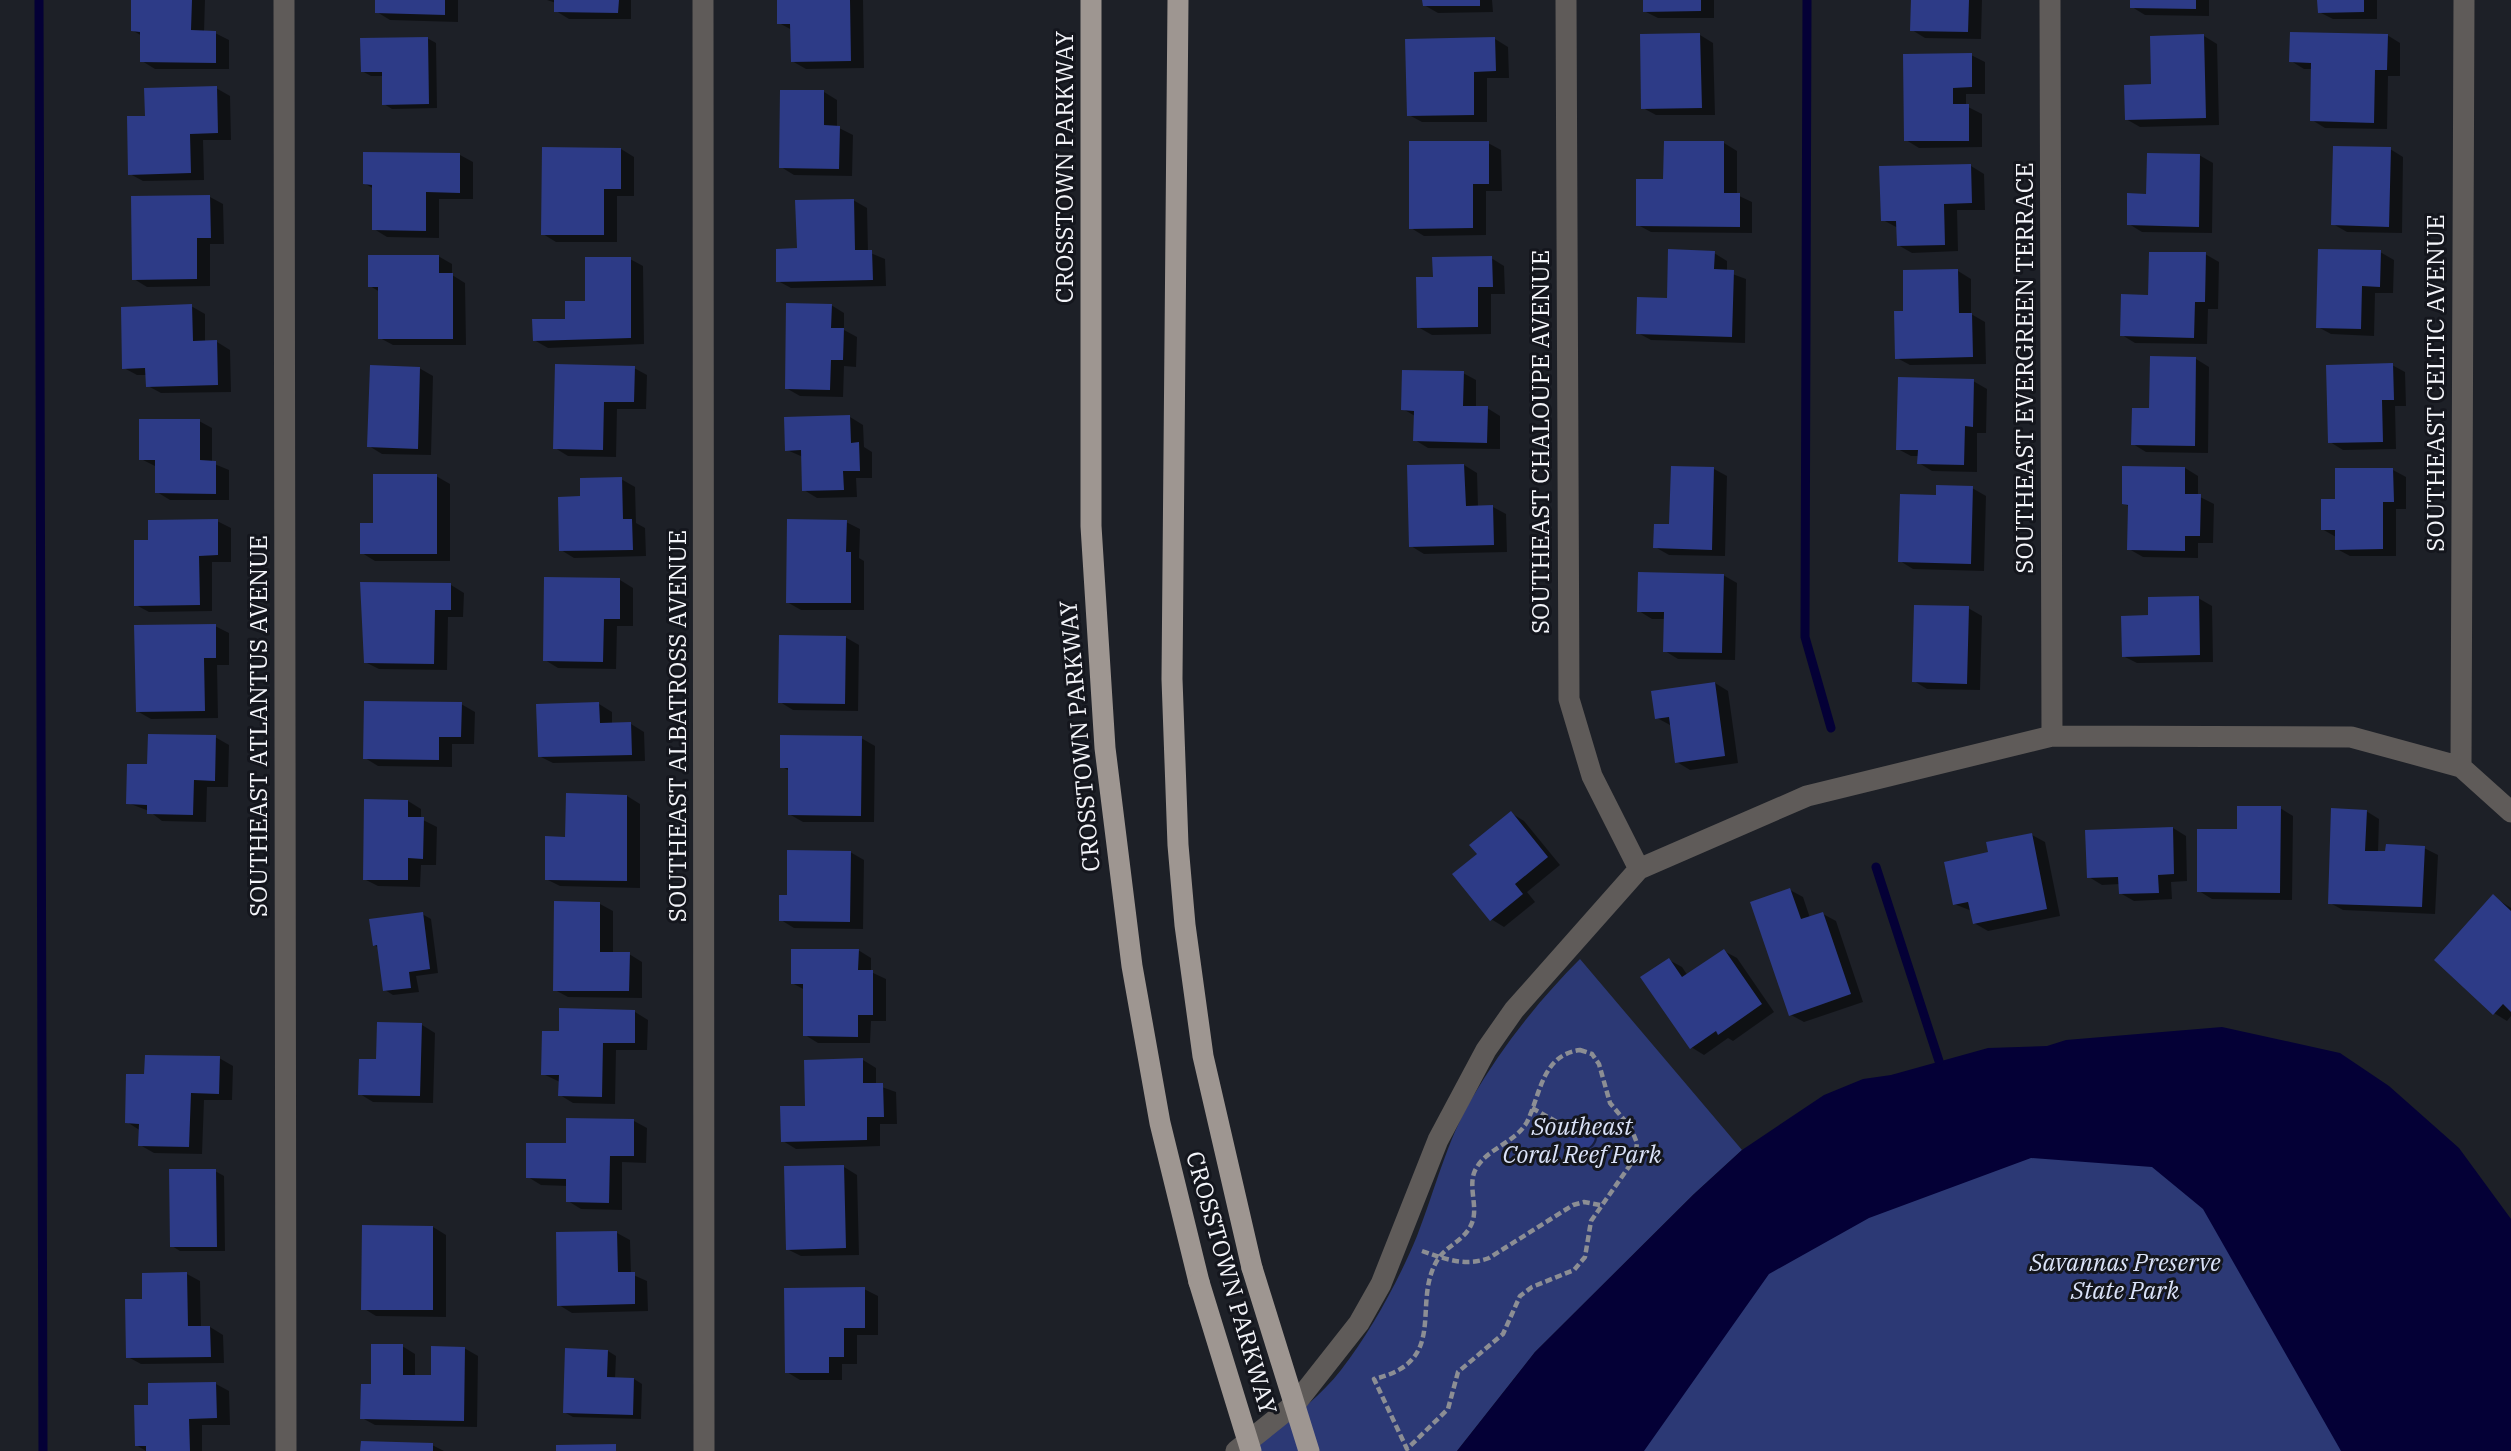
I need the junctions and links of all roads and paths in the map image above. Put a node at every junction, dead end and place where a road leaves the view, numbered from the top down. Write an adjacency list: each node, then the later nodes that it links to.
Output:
1 (284, 0): 17 (street, SOUTHEAST ATLANTUS AVENUE)
2 (703, 0): 18 (street, SOUTHEAST ALBATROSS AVENUE)
3 (1091, 0): 20 (main road, CROSSTOWN PARKWAY, bridge)
4 (1178, 0): 21 (main road, CROSSTOWN PARKWAY, bridge)
5 (1566, 0): 11 (street, SOUTHEAST CHALOUPE AVENUE)
6 (2050, 0): 8 (street, SOUTHEAST EVERGREEN TERRACE)
7 (2464, 0): 9 (street, SOUTHEAST CELTIC AVENUE)
8 (2052, 736): 9 (street); 11 (street)
9 (2461, 767): 10 (street)
10 (2511, 812)
11 (1639, 869): 19 (street)
12 (1532, 1108): 13 (path); 14 (path); 16 (path)
13 (1571, 1130)
14 (1600, 1205): 16 (path); 16 (path)
15 (1411, 1247): 16 (path)
16 (1439, 1257)
17 (286, 1451)
18 (704, 1451)
19 (1236, 1451)
20 (1251, 1451)
21 (1308, 1451)

